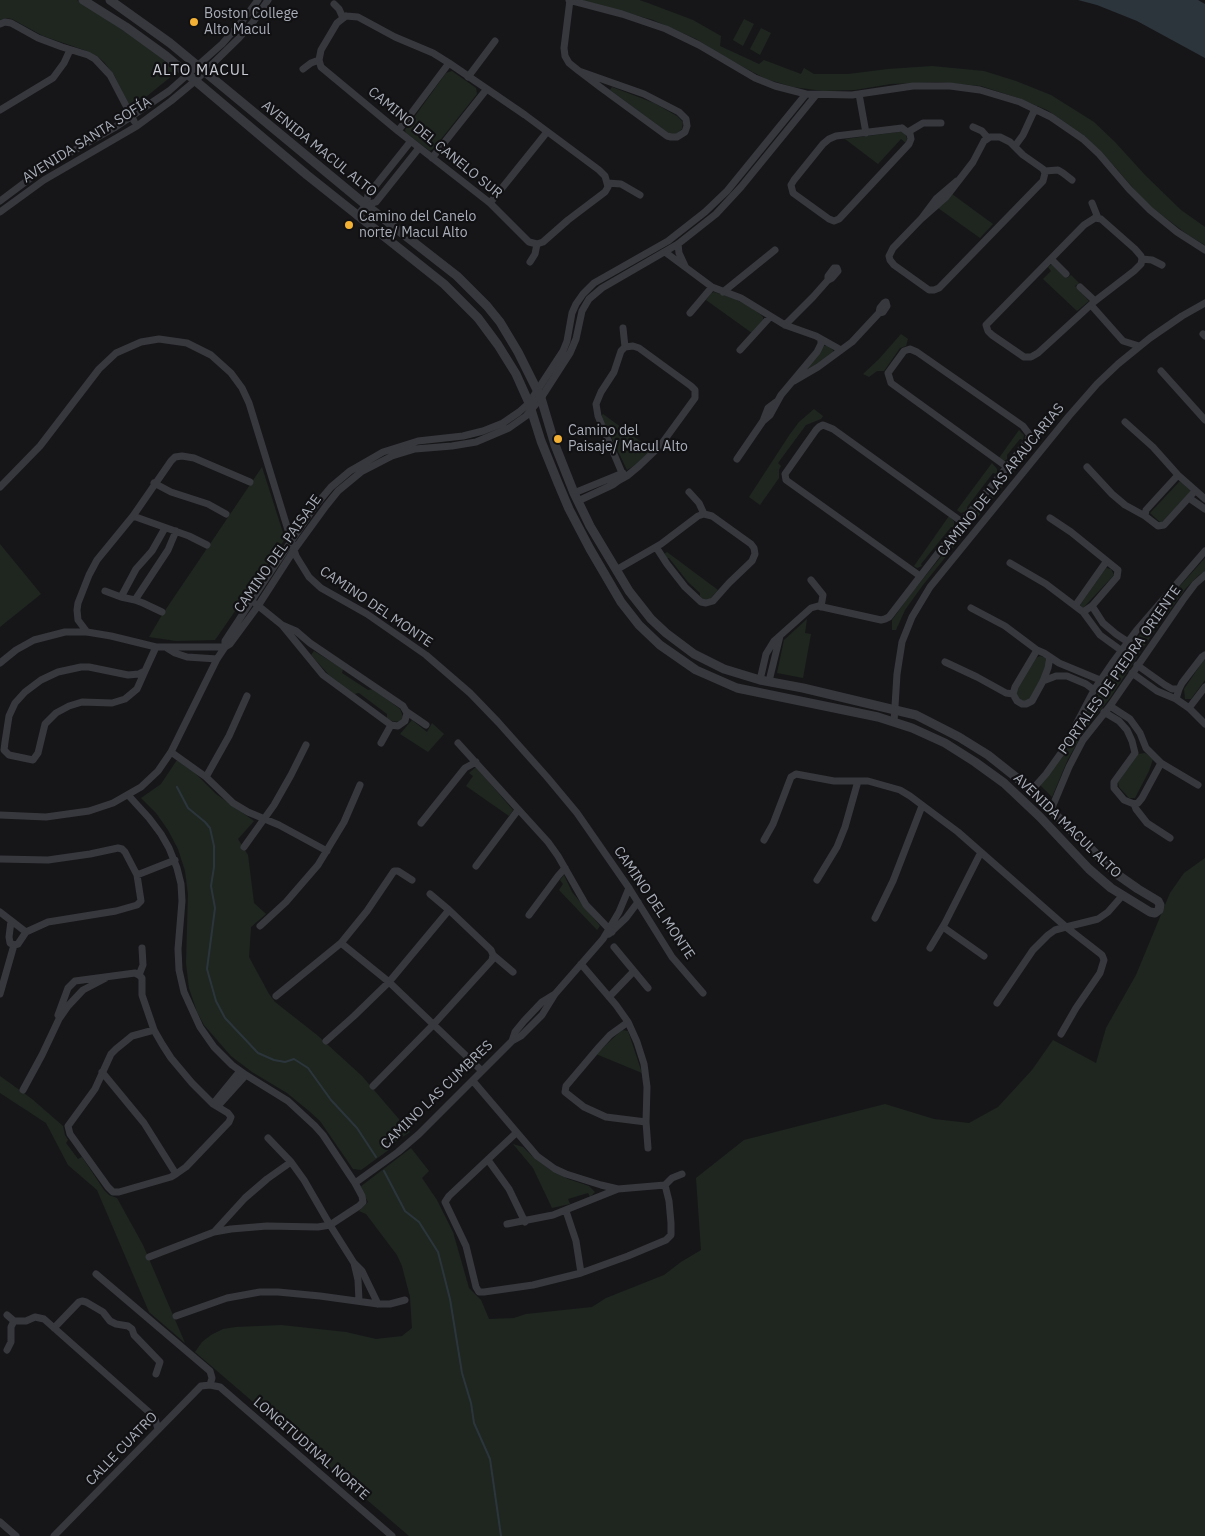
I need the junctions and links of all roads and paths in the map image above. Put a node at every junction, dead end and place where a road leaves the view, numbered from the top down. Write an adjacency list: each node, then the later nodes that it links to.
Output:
1 (84, 0): 17 (street, AVENIDA MACUL ALTO)
2 (110, 0): 13 (street, AVENIDA MACUL ALTO)
3 (258, 0): 13 (street, AVENIDA SANTA SOFÍA)
4 (268, 0): 13 (street, AVENIDA SANTA SOFÍA)
5 (570, 0): 15 (street); 19 (street)
6 (334, 4): 7 (street)
7 (343, 18): 11 (street); 12 (street)
8 (0, 24): 10 (street)
9 (495, 41): 16 (street)
10 (70, 50): 23 (street); 24 (street)
11 (319, 60): 14 (street); 28 (street, CAMINO DEL CANELO SUR)
12 (448, 63): 16 (street); 28 (street)
13 (201, 69): 17 (street, AVENIDA SANTA SOFÍA); 44 (street, AVENIDA MACUL ALTO)
14 (303, 69)
15 (579, 71): 15 (street)
16 (468, 77): 18 (street)
17 (191, 78): 24 (street, AVENIDA SANTA SOFÍA); 26 (street, AVENIDA SANTA SOFÍA); 46 (street, AVENIDA MACUL ALTO)
18 (486, 90): 29 (street); 36 (street)
19 (806, 94): 21 (street); 79 (street, CAMINO DEL PAISAJE)
20 (859, 94): 21 (street); 22 (street); 31 (street)
21 (816, 95): 49 (street, CAMINO DEL PAISAJE)
22 (1036, 109): 34 (street); 51 (street)
23 (0, 110)
24 (132, 117): 26 (street); 41 (street, AVENIDA SANTA SOFÍA)
25 (941, 123): 30 (street)
26 (137, 126): 45 (street, AVENIDA SANTA SOFÍA)
27 (973, 127): 32 (street)
28 (398, 131): 33 (street, CAMINO DEL CANELO SUR)
29 (547, 132): 39 (street); 42 (street)
30 (908, 132): 31 (street); 31 (street)
31 (866, 133)
32 (988, 138): 34 (street); 37 (street)
33 (411, 141): 35 (street, CAMINO DEL CANELO SUR); 44 (street)
34 (1015, 146): 37 (street)
35 (419, 148): 36 (street, CAMINO DEL CANELO SUR); 44 (street)
36 (432, 158): 42 (street, CAMINO DEL CANELO SUR)
37 (1045, 171): 38 (street)
38 (1072, 180)
39 (607, 183): 40 (street); 48 (street)
40 (640, 195)
41 (0, 201)
42 (490, 202): 48 (street, CAMINO DEL CANELO SUR)
43 (1092, 203): 47 (street)
44 (366, 205): 46 (street); 79 (street, AVENIDA MACUL ALTO)
45 (0, 212)
46 (357, 216): 80 (street, AVENIDA MACUL ALTO)
47 (1098, 218): 53 (street); 54 (street)
48 (537, 244): 55 (street)
49 (678, 244): 52 (street, CAMINO DEL PAISAJE); 57 (street)
50 (775, 250): 62 (street)
51 (1205, 250)
52 (665, 252): 57 (street); 79 (street, CAMINO DEL PAISAJE)
53 (1142, 259): 56 (street); 63 (street)
54 (1051, 260): 58 (street); 63 (street)
55 (530, 262)
56 (1162, 265)
57 (685, 266): 60 (street)
58 (1066, 274)
59 (828, 280): 68 (street)
60 (712, 288): 62 (street); 65 (street)
61 (1080, 288): 63 (street)
62 (723, 292): 67 (street)
63 (1093, 303): 71 (street)
64 (1205, 304): 72 (street, CAMINO DE LAS ARAUCARIAS)
65 (690, 313)
66 (879, 314): 75 (street)
67 (770, 317): 68 (street); 74 (street)
68 (785, 325): 70 (street)
69 (623, 328): 73 (street)
70 (821, 339): 75 (street); 78 (street)
71 (1123, 341): 72 (street); 76 (street)
72 (1139, 346): 76 (street, CAMINO DE LAS ARAUCARIAS)
73 (625, 347): 86 (street); 87 (street)
74 (740, 350)
75 (841, 350): 78 (street)
76 (1125, 358): 160 (street, CAMINO DE LAS ARAUCARIAS)
77 (1160, 371): 81 (street)
78 (794, 381): 83 (street)
79 (539, 394): 80 (street, CAMINO DEL PAISAJE); 95 (street, AVENIDA MACUL ALTO)
80 (530, 407): 107 (street, CAMINO DEL PAISAJE); 110 (street, CAMINO DEL PAISAJE); 163 (street, AVENIDA MACUL ALTO)
81 (1205, 420)
82 (1126, 422): 88 (street)
83 (737, 459)
84 (1007, 467): 84 (street); 104 (street)
85 (1087, 467): 102 (street)
86 (635, 470): 87 (street); 91 (street)
87 (622, 473): 91 (street); 95 (street)
88 (1178, 476): 93 (street); 102 (street)
89 (250, 482): 90 (street)
90 (154, 484): 99 (street); 101 (street)
91 (614, 484): 95 (street)
92 (0, 487): 107 (street, CAMINO DEL MONTE)
93 (1195, 491): 96 (street); 97 (street)
94 (689, 492): 100 (street)
95 (576, 497): 114 (street, AVENIDA MACUL ALTO)
96 (1189, 498): 98 (street); 102 (street)
97 (1205, 499)
98 (1205, 509)
99 (226, 514)
100 (704, 514): 109 (street); 109 (street)
101 (133, 516): 105 (street); 130 (street)
102 (1145, 516)
103 (1050, 518): 112 (street)
104 (962, 522): 115 (street); 115 (street)
105 (165, 528): 106 (street); 119 (street)
106 (176, 531): 108 (street); 120 (street)
107 (292, 539): 110 (street, CAMINO DEL MONTE); 121 (street, CAMINO DEL PAISAJE)
108 (207, 545)
109 (656, 547): 114 (street)
110 (294, 550): 122 (street, CAMINO DEL PAISAJE); 205 (street, CAMINO DEL MONTE)
111 (1205, 551): 132 (street)
112 (1106, 562): 123 (street); 124 (street)
113 (1010, 563): 123 (street)
114 (616, 570): 148 (street, AVENIDA MACUL ALTO)
115 (920, 576): 125 (street)
116 (1205, 576): 145 (street, PORTALES DE PIEDRA ORIENTE)
117 (811, 580): 125 (street)
118 (105, 591): 119 (street)
119 (120, 597): 120 (street)
120 (135, 600): 127 (street)
121 (251, 601): 122 (street); 135 (street, CAMINO DEL PAISAJE)
122 (258, 606): 129 (street); 135 (street, CAMINO DEL PAISAJE)
123 (1075, 606): 128 (street)
124 (1092, 606): 128 (street); 132 (street)
125 (821, 607): 131 (street)
126 (971, 608): 136 (street)
127 (162, 612)
128 (1083, 612): 137 (street)
129 (282, 625): 161 (street); 166 (street)
130 (87, 632): 133 (street); 144 (street)
131 (780, 636): 139 (street); 142 (street)
132 (1128, 642): 137 (street)
133 (156, 647): 134 (street); 146 (street)
134 (166, 647): 135 (street); 141 (street)
135 (225, 647): 141 (street, CAMINO DEL PAISAJE)
136 (1037, 650): 140 (street); 155 (street)
137 (1122, 651): 149 (street)
138 (1205, 655): 153 (street)
139 (765, 657): 142 (street); 148 (street)
140 (1050, 657): 149 (street); 150 (street)
141 (217, 660): 171 (street, CAMINO DEL PAISAJE)
142 (774, 660): 151 (street)
143 (945, 662): 155 (street)
144 (0, 663)
145 (1137, 665): 147 (street, PORTALES DE PIEDRA ORIENTE); 153 (street)
146 (145, 671): 146 (street)
147 (1132, 673): 157 (street); 158 (street, PORTALES DE PIEDRA ORIENTE)
148 (760, 680): 151 (street, AVENIDA MACUL ALTO)
149 (1100, 680): 154 (street)
150 (1043, 681): 154 (street); 155 (street)
151 (769, 682): 160 (street, AVENIDA MACUL ALTO)
152 (1205, 686): 159 (street)
153 (1179, 689): 157 (street)
154 (1094, 690): 181 (street)
155 (1013, 694)
156 (247, 696): 177 (street)
157 (1176, 699): 159 (street)
158 (1110, 706): 162 (street, PORTALES DE PIEDRA ORIENTE); 170 (street)
159 (1189, 708): 165 (street)
160 (894, 709): 163 (street, CAMINO DE LAS ARAUCARIAS); 175 (street, AVENIDA MACUL ALTO)
161 (407, 712): 164 (street); 166 (street)
162 (1104, 712): 172 (street); 186 (street, PORTALES DE PIEDRA ORIENTE)
163 (894, 722): 176 (street, AVENIDA MACUL ALTO)
164 (426, 724)
165 (1205, 724)
166 (392, 725): 167 (street)
167 (382, 742)
168 (458, 742): 173 (street)
169 (306, 744): 189 (street)
170 (1146, 748): 172 (street); 174 (street)
171 (171, 752): 177 (street); 182 (street, CAMINO DEL PAISAJE)
172 (1135, 753): 183 (street)
173 (476, 762): 185 (street); 190 (street)
174 (1161, 763): 180 (street); 183 (street)
175 (999, 764): 176 (street); 181 (street, AVENIDA MACUL ALTO)
176 (990, 772): 188 (street, AVENIDA MACUL ALTO)
177 (206, 777): 189 (street)
178 (858, 781): 184 (street); 193 (street); 204 (street)
179 (360, 785): 196 (street)
180 (1198, 785)
181 (1031, 791): 186 (street, AVENIDA MACUL ALTO)
182 (129, 796): 187 (street, CAMINO DEL PAISAJE); 199 (street)
183 (1134, 804): 192 (street)
184 (922, 806): 197 (street); 212 (street)
185 (518, 810): 200 (street); 201 (street)
186 (1051, 810): 188 (street); 191 (street, AVENIDA MACUL ALTO)
187 (0, 815)
188 (1040, 817): 194 (street, AVENIDA MACUL ALTO)
189 (264, 819): 195 (street); 196 (street)
190 (421, 823)
191 (1078, 837): 194 (street); 207 (street, AVENIDA MACUL ALTO)
192 (1170, 838)
193 (764, 840)
194 (1067, 845): 207 (street, AVENIDA MACUL ALTO)
195 (244, 847)
196 (327, 851): 214 (street)
197 (980, 852): 215 (street); 216 (street)
198 (0, 859): 202 (street)
199 (175, 860): 202 (street); 246 (street)
200 (476, 866)
201 (565, 868): 211 (street); 217 (street)
202 (137, 875): 218 (street)
203 (412, 880): 219 (street)
204 (817, 880)
205 (629, 888): 208 (street, CAMINO DEL MONTE); 217 (street, CAMINO LAS CUMBRES)
206 (430, 894): 209 (street)
207 (1122, 896): 216 (street)
208 (638, 902): 217 (street, CAMINO LAS CUMBRES); 233 (street, CAMINO DEL MONTE)
209 (449, 910): 224 (street); 231 (street)
210 (0, 912): 213 (street)
211 (529, 915)
212 (875, 918)
213 (11, 921): 218 (street); 220 (street)
214 (260, 926)
215 (943, 927): 223 (street); 225 (street)
216 (1066, 927): 237 (street); 242 (street)
217 (611, 931): 226 (street, CAMINO LAS CUMBRES)
218 (26, 932): 220 (street)
219 (341, 943): 231 (street); 235 (street)
220 (14, 945): 234 (street)
221 (614, 947): 227 (street)
222 (142, 948): 229 (street)
223 (930, 948)
224 (493, 955): 228 (street); 239 (street)
225 (984, 956)
226 (581, 964): 236 (street); 244 (street, CAMINO LAS CUMBRES)
227 (634, 971): 232 (street); 236 (street)
228 (512, 972)
229 (139, 974): 230 (street); 241 (street)
230 (106, 978): 240 (street); 240 (street)
231 (388, 982): 239 (street); 243 (street)
232 (648, 988)
233 (703, 993)
234 (0, 994)
235 (276, 996)
236 (609, 996): 238 (street)
237 (996, 1003)
238 (628, 1022): 251 (street); 251 (street)
239 (434, 1025): 244 (street); 248 (street)
240 (56, 1026): 249 (street)
241 (154, 1030): 245 (street); 250 (street)
242 (1060, 1034)
243 (326, 1041)
244 (482, 1071): 247 (street, CAMINO LAS CUMBRES)
245 (102, 1072): 257 (street); 257 (street)
246 (243, 1073): 250 (street); 259 (street)
247 (473, 1081): 252 (street); 259 (street, CAMINO LAS CUMBRES)
248 (373, 1086)
249 (23, 1090)
250 (215, 1105): 257 (street)
251 (646, 1122): 254 (street)
252 (516, 1133): 255 (street); 260 (street)
253 (268, 1138): 256 (street)
254 (648, 1148)
255 (488, 1160): 265 (street); 271 (street)
256 (291, 1162): 267 (street); 268 (street)
257 (176, 1174)
258 (682, 1174): 261 (street)
259 (355, 1183): 267 (street)
260 (592, 1183): 262 (street); 263 (street)
261 (665, 1185): 262 (street); 271 (street)
262 (618, 1189): 263 (street)
263 (594, 1199): 264 (street)
264 (566, 1211): 265 (street); 271 (street)
265 (525, 1222): 266 (street)
266 (507, 1224)
267 (330, 1225): 268 (street); 270 (street)
268 (214, 1232): 269 (street)
269 (149, 1257)
270 (354, 1263): 274 (street); 275 (street)
271 (581, 1272)
272 (96, 1274): 282 (street)
273 (406, 1300): 275 (street)
274 (359, 1301): 275 (street); 277 (street)
275 (378, 1304)
276 (7, 1315): 278 (street)
277 (176, 1316)
278 (14, 1321): 279 (street); 280 (street)
279 (54, 1328): 281 (street); 283 (street)
280 (7, 1350)
281 (156, 1374)
282 (210, 1384): 283 (street, CALLE CUATRO); 287 (street, LONGITUDINAL NORTE)
283 (158, 1429): 286 (street, CALLE CUATRO)
284 (0, 1522): 285 (street)
285 (16, 1536)
286 (54, 1536)
287 (392, 1536)

